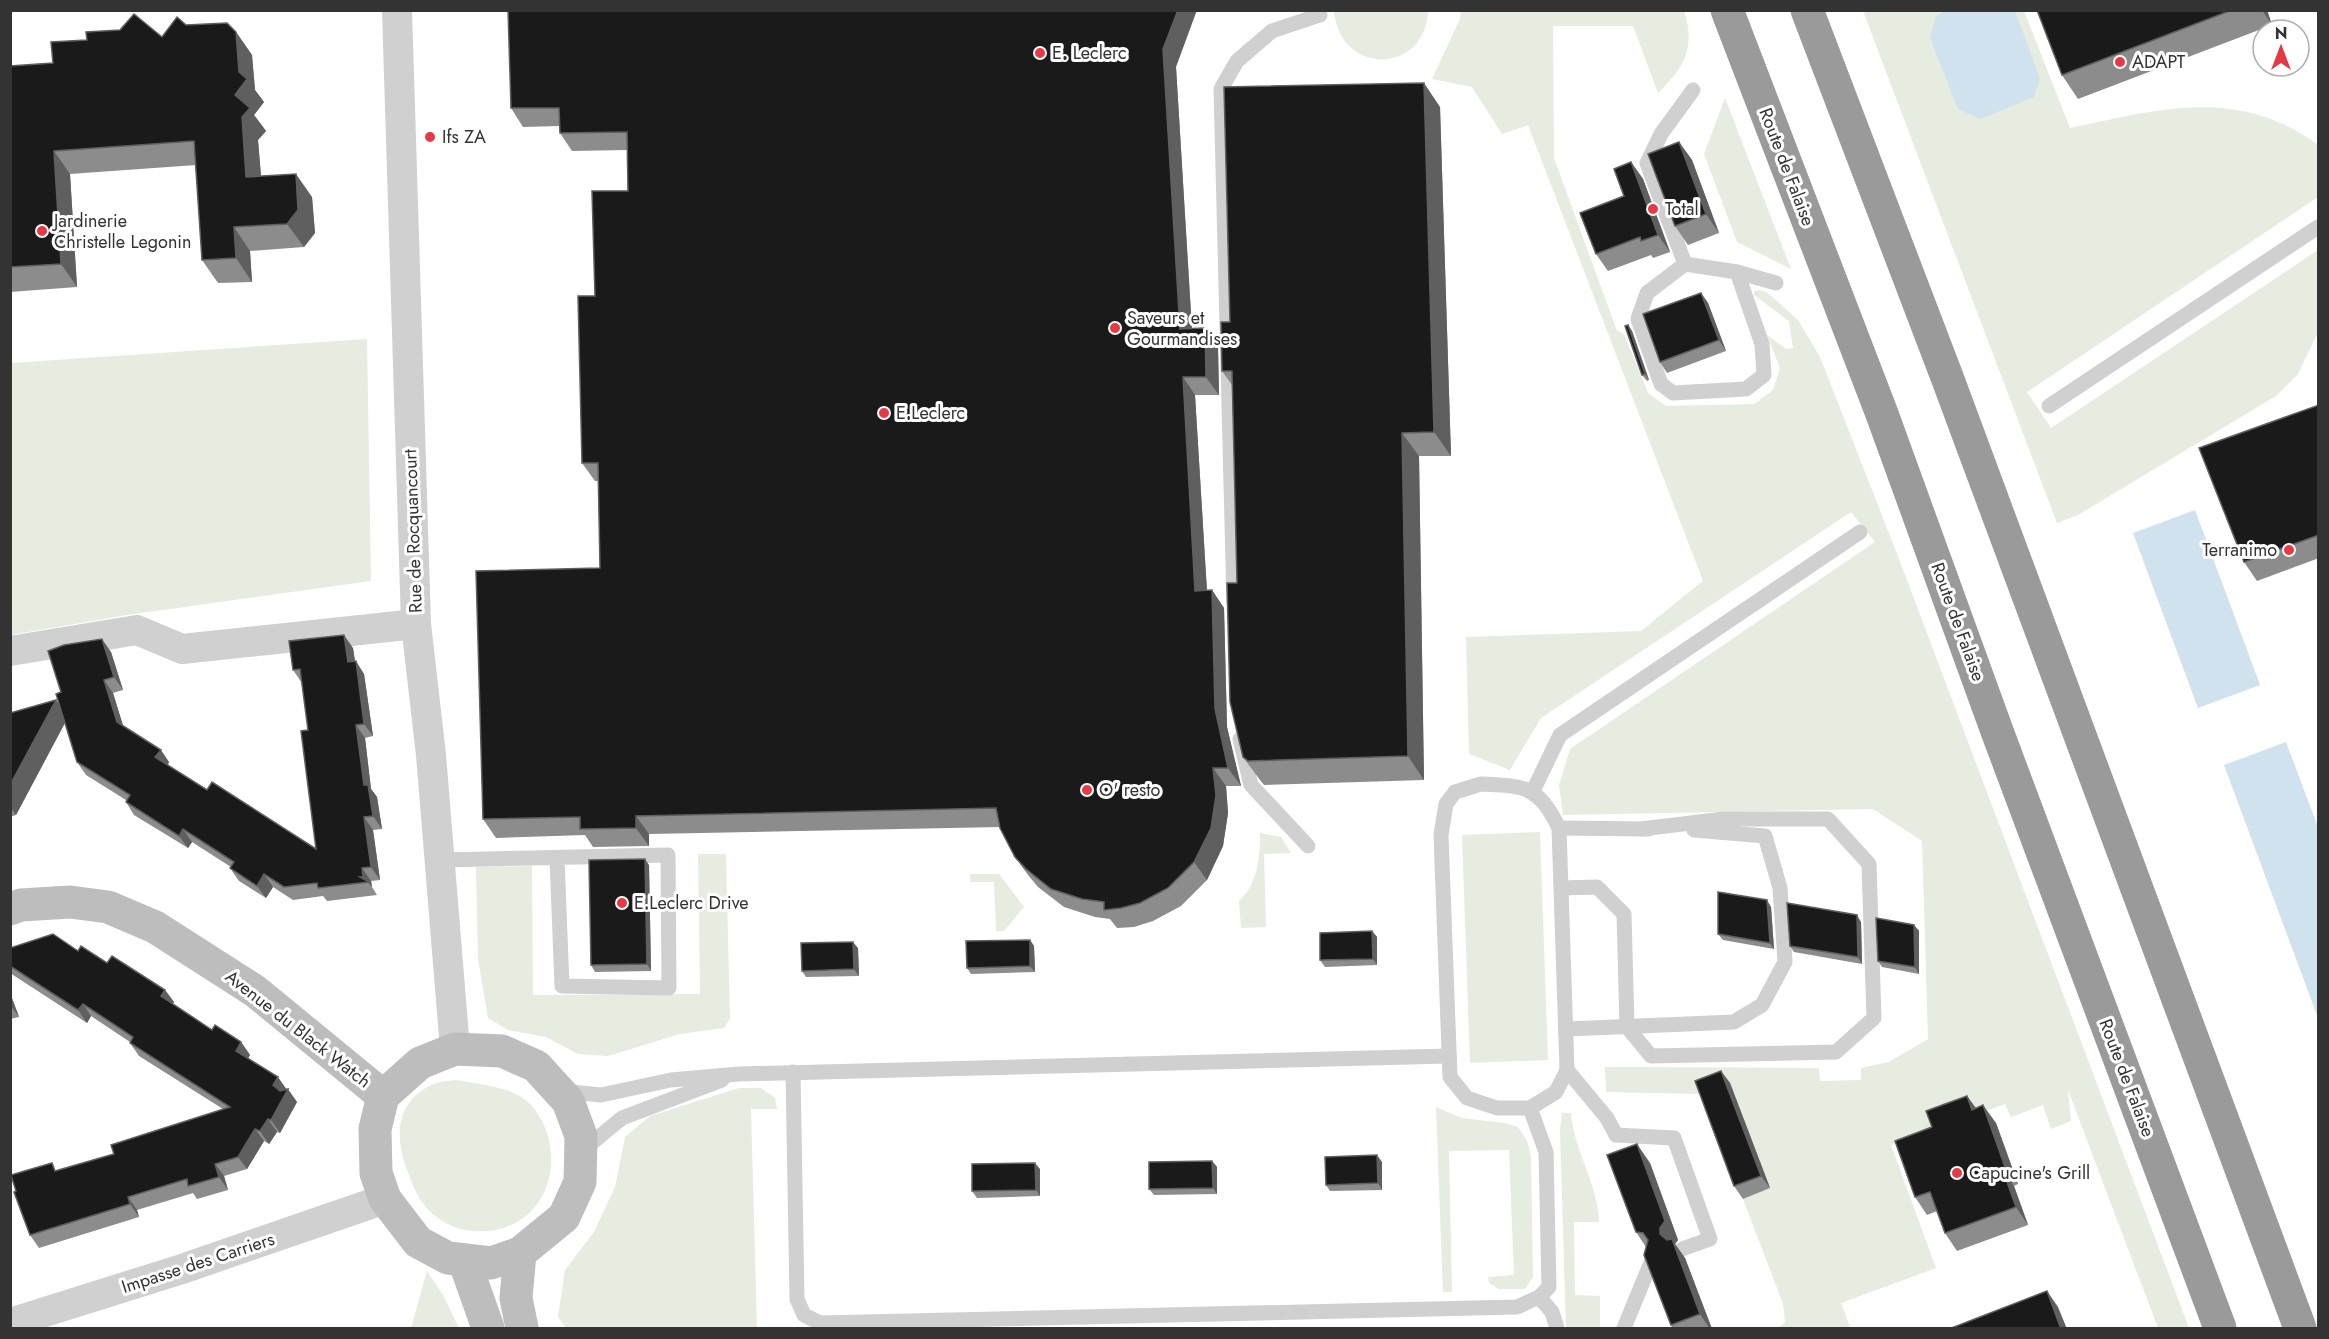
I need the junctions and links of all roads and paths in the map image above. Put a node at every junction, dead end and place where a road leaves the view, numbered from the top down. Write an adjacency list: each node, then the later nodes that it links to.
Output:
1 (397, 10): 13 (street, Rue de Rocquancourt)
2 (1727, 10): 46 (highway, Route de Falaise)
3 (1807, 10): 47 (highway)
4 (1320, 15): 12 (lane)
5 (1693, 90): 7 (lane)
6 (2319, 227): 10 (lane)
7 (1685, 264): 8 (lane); 8 (lane)
8 (1737, 272): 9 (lane)
9 (1776, 283)
10 (2049, 406)
11 (1860, 532): 16 (lane)
12 (1234, 620)
13 (416, 624): 14 (street); 21 (street, Rue de Rocquancourt)
14 (10, 651)
15 (1237, 727): 19 (lane)
16 (1533, 791): 17 (lane); 27 (lane)
17 (1559, 828): 18 (lane); 22 (lane)
18 (1641, 829): 24 (lane); 24 (lane)
19 (1308, 846)
20 (557, 858): 20 (lane); 21 (lane)
21 (438, 861): 26 (street, Rue de Rocquancourt)
22 (1562, 888): 24 (lane); 25 (lane)
23 (10, 909): 32 (street, Avenue du Black Watch)
24 (1627, 1027): 25 (lane)
25 (1567, 1029): 28 (lane)
26 (455, 1049): 31 (street); 32 (street)
27 (1449, 1056): 29 (lane); 33 (lane)
28 (1567, 1070): 33 (lane); 36 (lane)
29 (793, 1072): 30 (lane); 40 (lane)
30 (739, 1074): 31 (lane); 34 (lane)
31 (558, 1090): 34 (street)
32 (383, 1096): 35 (street)
33 (1530, 1108): 40 (lane)
34 (580, 1152): 37 (street)
35 (385, 1199): 38 (street); 41 (street, Impasse des Carriers)
36 (1682, 1249)
37 (520, 1253): 38 (street); 43 (street)
38 (464, 1260): 42 (street)
39 (1652, 1260): 45 (lane)
40 (1539, 1298): 44 (lane)
41 (11, 1322)
42 (488, 1329)
43 (522, 1329)
44 (1557, 1329)
45 (1624, 1329)
46 (2220, 1329)
47 (2300, 1329)

